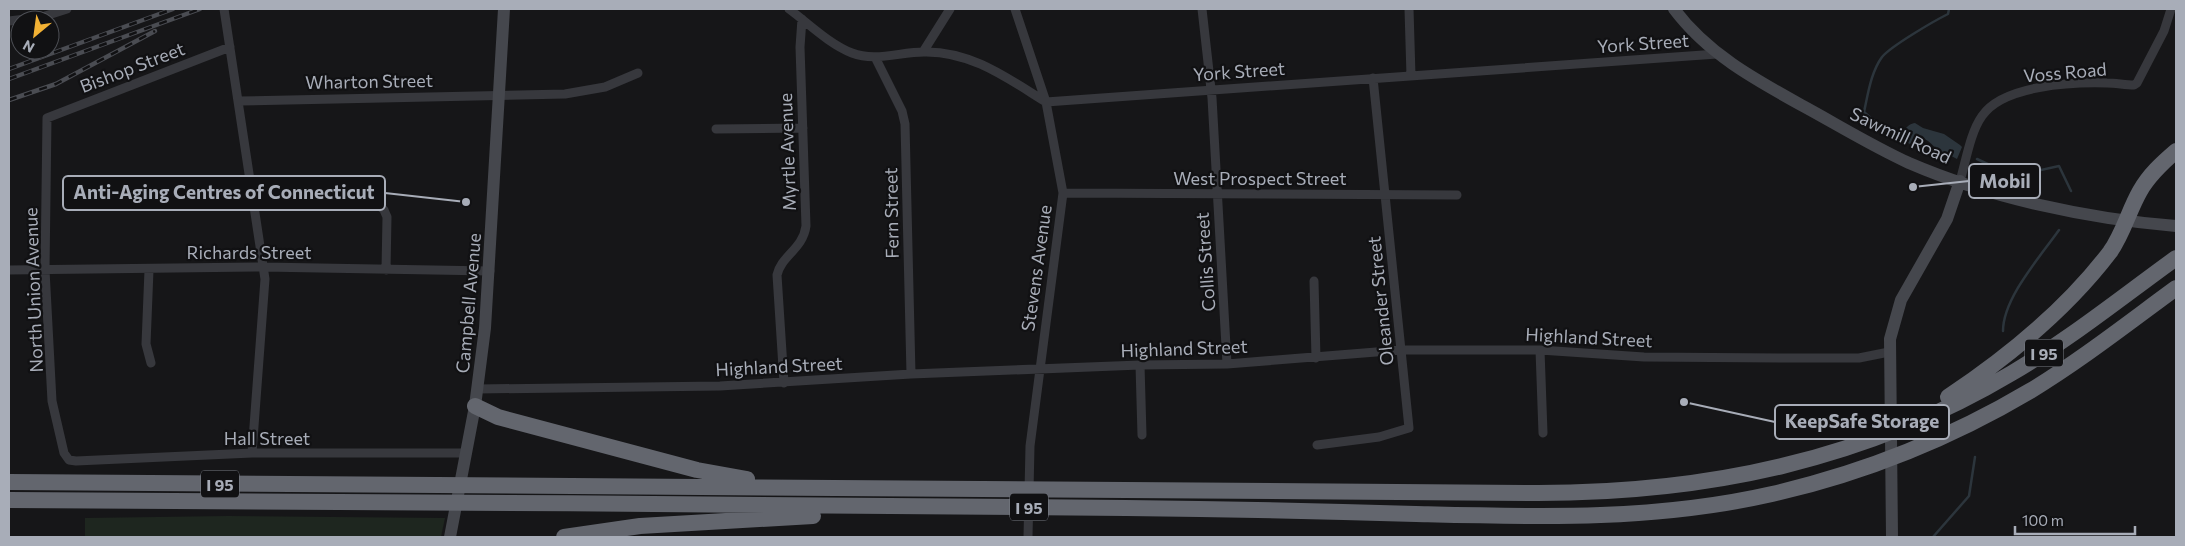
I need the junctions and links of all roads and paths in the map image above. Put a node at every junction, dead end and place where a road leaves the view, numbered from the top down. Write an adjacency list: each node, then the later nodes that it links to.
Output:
1 (224, 9): 11 (street)
2 (504, 9): 19 (main road, Campbell Avenue)
3 (789, 9): 10 (street)
4 (950, 9): 12 (street)
5 (1015, 9): 21 (street, Stevens Avenue)
6 (1202, 9): 18 (street, Collis Street)
7 (1409, 9): 16 (street)
8 (1674, 9): 13 (main road, Sawmill Road)
9 (2171, 9): 26 (street, Voss Road)
10 (802, 19): 14 (street); 23 (street, Myrtle Avenue)
11 (230, 47): 20 (street); 22 (street, Bishop Street)
12 (923, 52): 14 (street); 21 (street)
13 (1717, 54): 16 (street, York Street); 26 (main road, Sawmill Road)
14 (875, 57): 51 (street, Fern Street)
15 (638, 73): 19 (street, Wharton Street)
16 (1411, 76): 17 (street, York Street)
17 (1373, 78): 18 (street, York Street); 29 (street, Oleander Street)
18 (1211, 89): 21 (street, York Street); 30 (street, Collis Street)
19 (499, 94): 20 (street, Wharton Street); 40 (main road, Campbell Avenue)
20 (239, 101): 35 (street)
21 (1046, 102): 27 (street, Stevens Avenue)
22 (46, 118): 37 (street, North Union Avenue)
23 (803, 128): 24 (street); 52 (street, Myrtle Avenue)
24 (716, 129)
25 (2176, 152): 32 (highway)
26 (1960, 181): 32 (main road, Sawmill Road); 45 (main road)
27 (1063, 193): 30 (street, West Prospect Street); 50 (street, Stevens Avenue)
28 (366, 194): 39 (street)
29 (1385, 194): 30 (street, West Prospect Street); 31 (street, West Prospect Street); 43 (street, Oleander Street)
30 (1217, 195): 48 (street, Collis Street)
31 (1457, 195)
32 (2125, 222): 33 (main road, Sawmill Road); 55 (highway)
33 (2176, 226)
34 (2176, 258): 55 (highway, I 95)
35 (263, 267): 38 (street, Richards Street); 39 (street, Richards Street); 59 (street)
36 (9, 270): 37 (street, Richards Street)
37 (45, 270): 38 (street, Richards Street); 61 (street, North Union Avenue)
38 (148, 270): 47 (street)
39 (386, 270): 40 (street, Richards Street)
40 (490, 271): 53 (main road, Campbell Avenue)
41 (1314, 281): 46 (street)
42 (2176, 288): 65 (highway, I 95)
43 (1401, 350): 44 (street, Highland Street); 46 (street, Highland Street); 58 (street, Oleander Street)
44 (1540, 350): 45 (street, Highland Street); 56 (street)
45 (1889, 352): 69 (main road)
46 (1316, 358): 48 (street, Highland Street)
47 (151, 362)
48 (1227, 364): 49 (street, Highland Street)
49 (1140, 365): 50 (street, Highland Street); 57 (street)
50 (1038, 370): 51 (street, Highland Street); 68 (street, Stevens Avenue)
51 (911, 374): 52 (street, Highland Street)
52 (784, 383): 53 (street, Highland Street)
53 (478, 389): 54 (main road, Campbell Avenue)
54 (475, 406): 60 (main road, Campbell Avenue); 63 (highway)
55 (1901, 429): 63 (highway, I 95)
56 (1543, 433)
57 (1142, 435)
58 (1317, 445)
59 (252, 453): 60 (street, Hall Street); 61 (street, Hall Street)
60 (467, 453): 66 (main road, Campbell Avenue)
61 (67, 458)
62 (9, 482): 63 (highway, I 95)
63 (894, 488)
64 (9, 500): 65 (highway, I 95)
65 (979, 507): 67 (highway)
66 (450, 537)
67 (564, 537)
68 (1028, 537)
69 (1892, 537)

